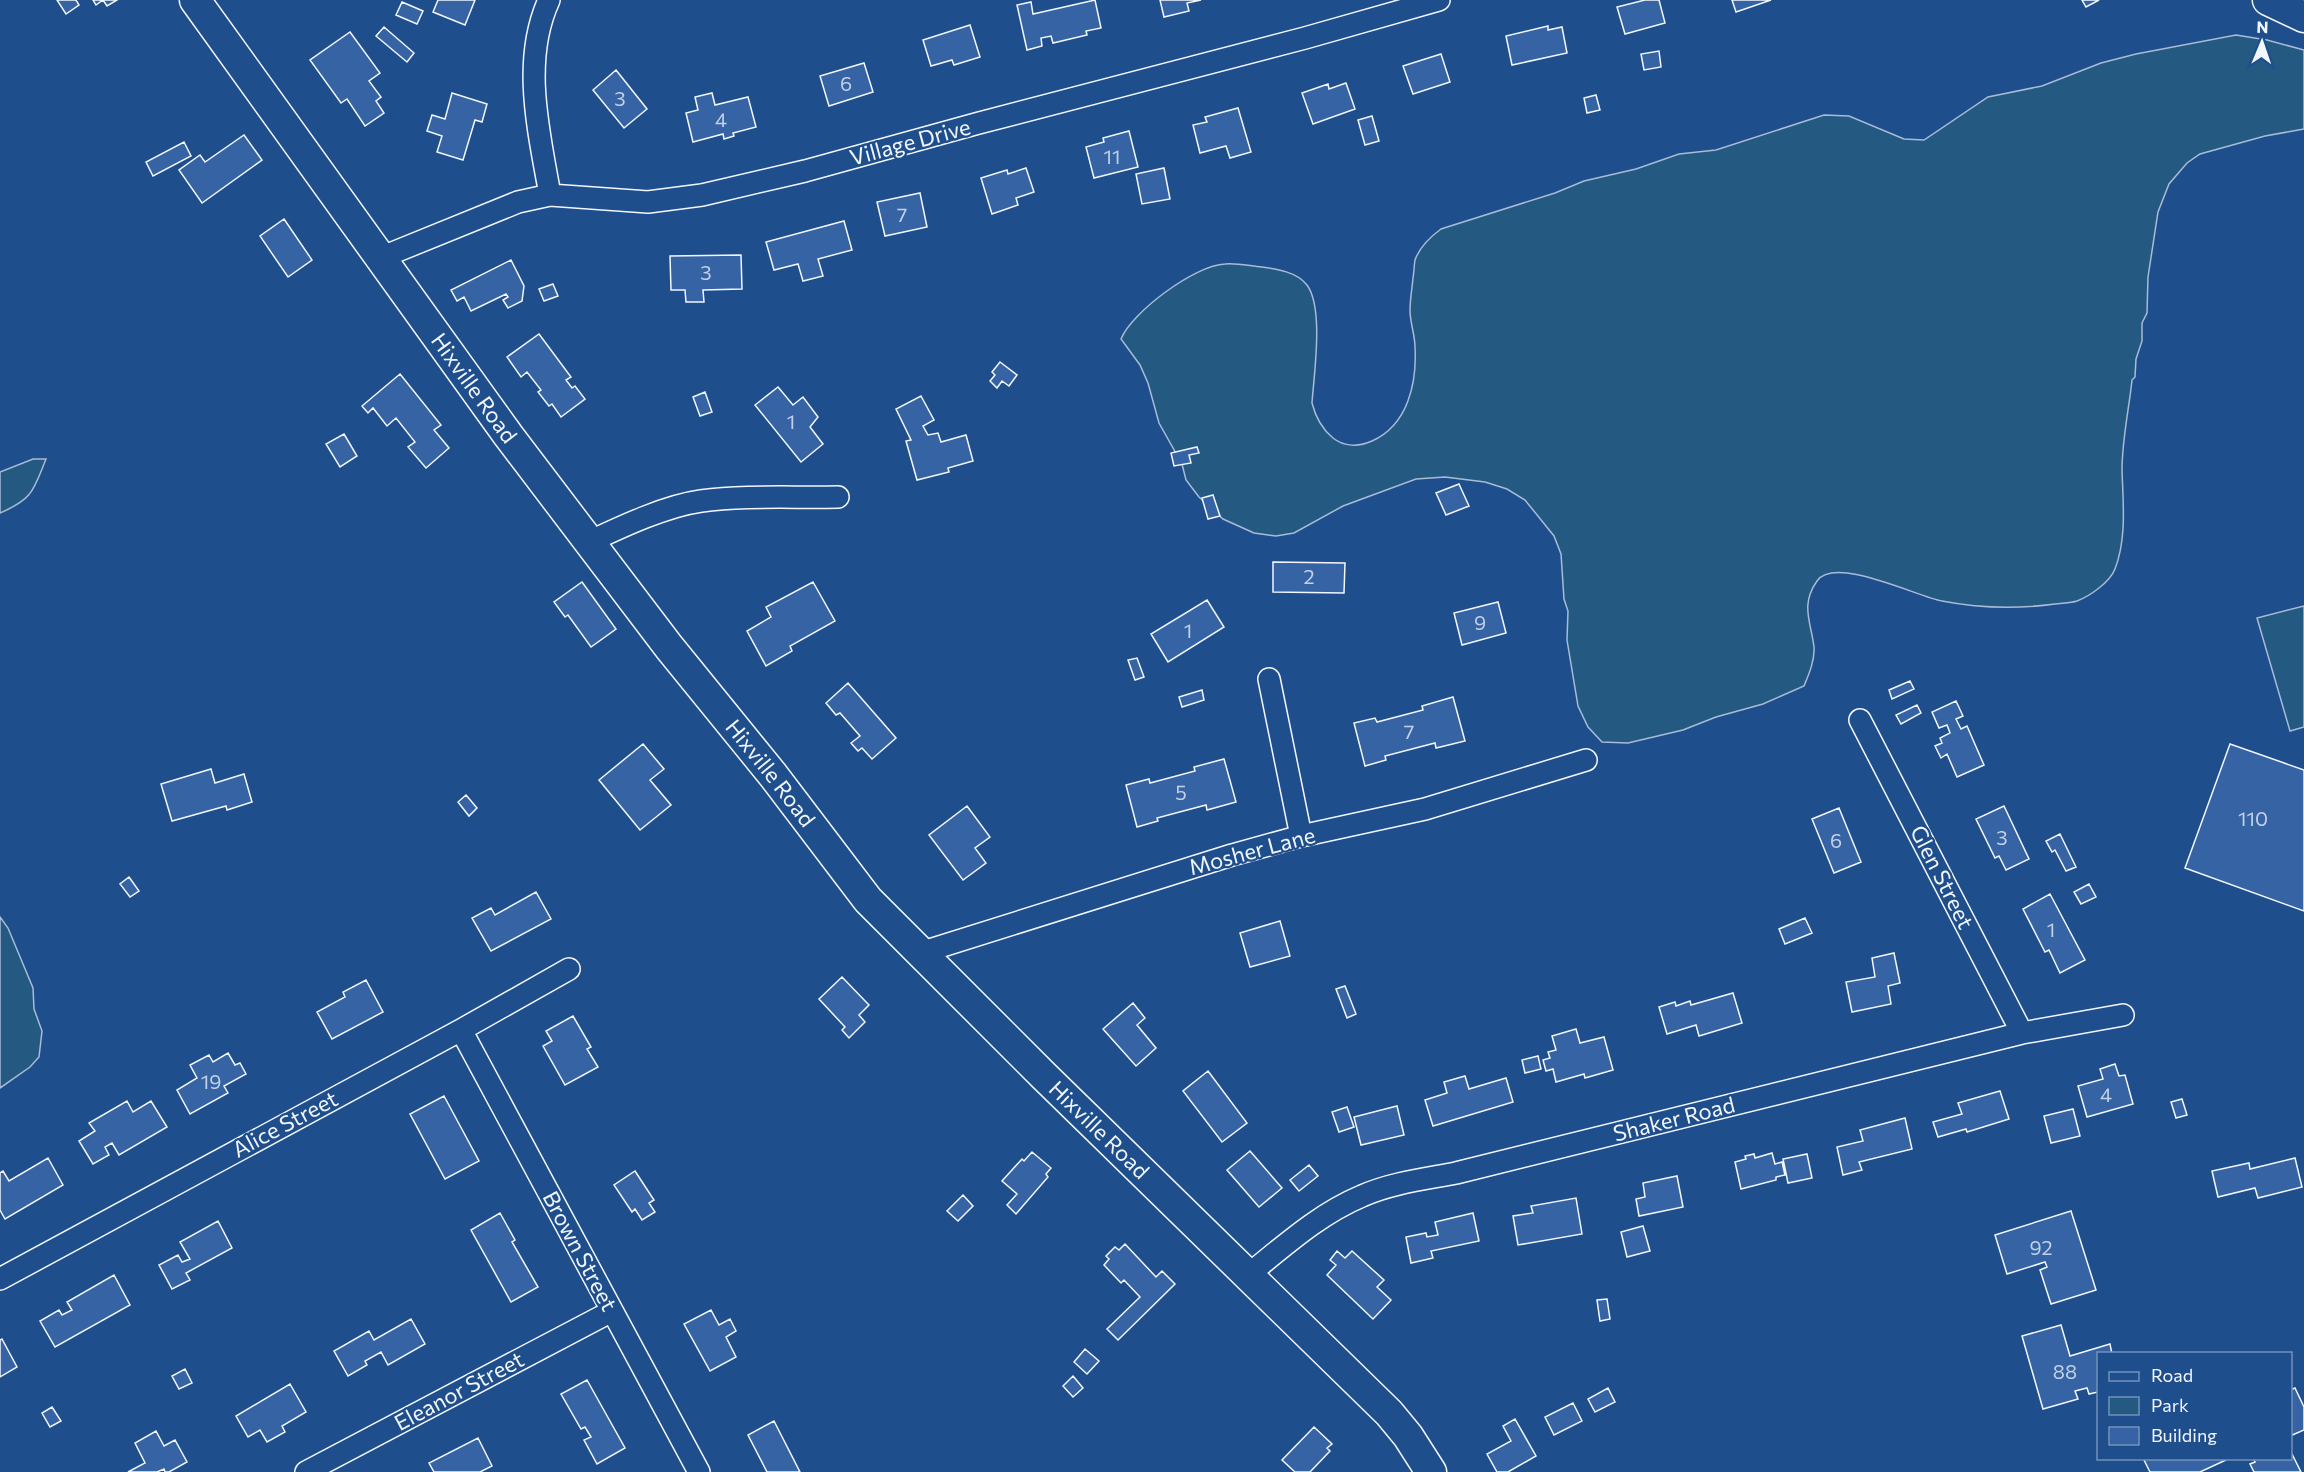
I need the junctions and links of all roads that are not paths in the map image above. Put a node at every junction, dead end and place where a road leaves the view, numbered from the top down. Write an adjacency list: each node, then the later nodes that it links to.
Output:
1 (195, 0): 7 (street, Hixville Road)
2 (549, 0): 6 (street)
3 (1439, 0): 6 (street, Village Drive)
4 (2268, 0): 5 (street)
5 (2304, 17)
6 (550, 195): 7 (street, Village Drive)
7 (380, 258): 9 (street, Hixville Road)
8 (838, 497): 9 (street)
9 (589, 542): 14 (street, Hixville Road)
10 (1269, 679): 13 (street)
11 (1860, 720): 18 (street, Glen Street)
12 (1586, 760): 13 (street, Mosher Lane)
13 (1301, 836): 14 (street, Mosher Lane)
14 (920, 953): 19 (street, Hixville Road)
15 (569, 969): 17 (street, Alice Street)
16 (2123, 1015): 18 (street, Shaker Road)
17 (461, 1030): 20 (street, Alice Street); 21 (street, Brown Street)
18 (2022, 1033): 19 (street, Shaker Road)
19 (1248, 1275): 24 (street, Hixville Road)
20 (0, 1279)
21 (612, 1311): 22 (street, Eleanor Street); 23 (street, Brown Street)
22 (306, 1472)
23 (699, 1472)
24 (1431, 1472)

